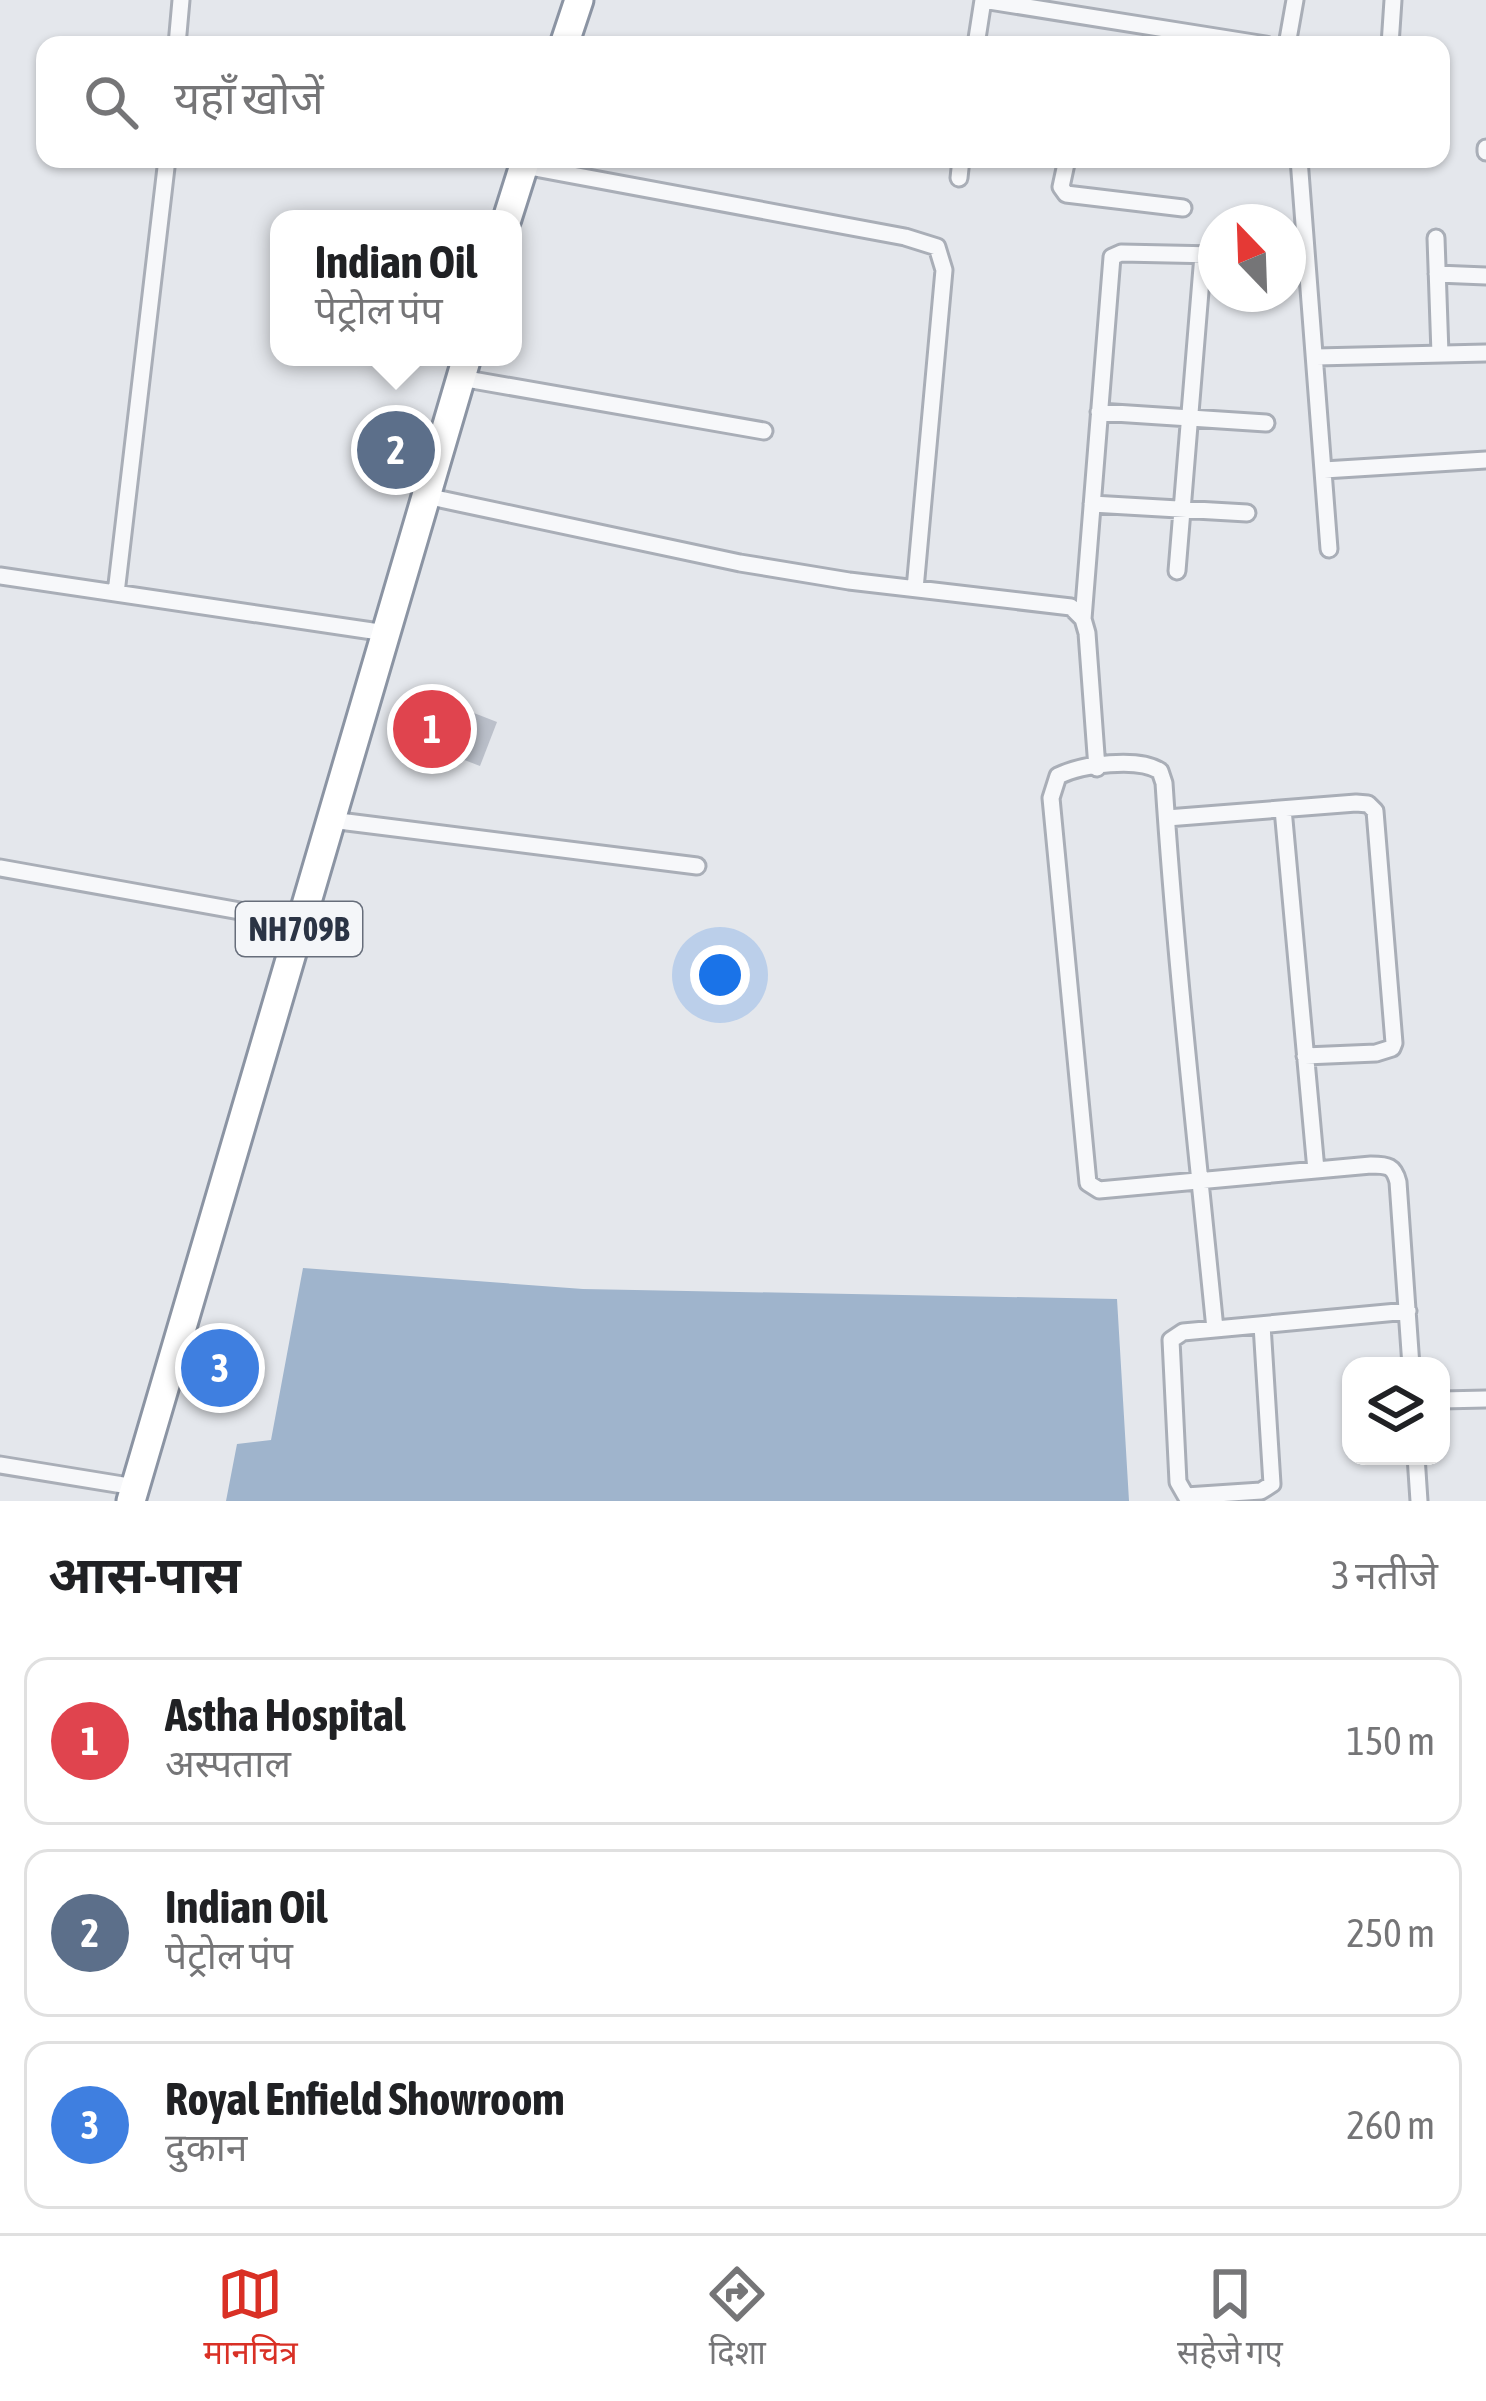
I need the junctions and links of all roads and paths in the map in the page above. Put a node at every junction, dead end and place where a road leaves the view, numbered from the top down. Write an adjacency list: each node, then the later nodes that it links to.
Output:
1 (182, 0): 5 (street)
2 (579, 0): 6 (highway)
3 (1295, 0): 9 (street)
4 (1393, 0): 10 (street)
5 (178, 36)
6 (567, 36)
7 (977, 36): 8 (street)
8 (1191, 36)
9 (1289, 36)
10 (1391, 36)
11 (165, 168): 43 (street)
12 (523, 168): 19 (highway)
13 (555, 168): 42 (street)
14 (960, 168): 17 (street)
15 (1065, 168): 18 (street)
16 (1300, 168): 27 (street)
17 (959, 178)
18 (1183, 208)
19 (511, 210)
20 (1436, 238): 22 (street)
21 (1198, 255): 29 (street)
22 (1437, 274): 23 (street); 26 (street)
23 (1486, 276)
24 (1202, 312): 30 (street)
25 (1486, 353): 26 (street)
26 (1439, 354): 27 (street)
27 (1316, 357): 34 (street)
28 (464, 368): 32 (street); 35 (highway, NH709B)
29 (1099, 412): 30 (street); 36 (street)
30 (1190, 419): 31 (street); 37 (street)
31 (1266, 423)
32 (764, 431)
33 (1486, 460): 34 (street)
34 (1324, 470): 39 (street)
35 (426, 496): 42 (street); 45 (highway, NH709B)
36 (1092, 504): 37 (street); 44 (street)
37 (1182, 509): 38 (street); 40 (street)
38 (1247, 513)
39 (1329, 549)
40 (1177, 571)
41 (0, 576): 43 (street)
42 (915, 589): 44 (street)
43 (116, 593): 45 (street)
44 (1083, 619): 46 (street)
45 (386, 633): 49 (highway, NH709B)
46 (1097, 768): 48 (street); 55 (street)
47 (1283, 808): 48 (street); 53 (street); 53 (street)
48 (1167, 818): 55 (street)
49 (331, 820): 50 (street); 52 (highway, NH709B)
50 (697, 866)
51 (0, 868): 52 (street)
52 (301, 922): 64 (highway, NH709B)
53 (1305, 1056): 54 (street)
54 (1316, 1170): 55 (street); 56 (street)
55 (1201, 1181): 58 (street)
56 (1408, 1311): 57 (street); 59 (street)
57 (1262, 1324): 58 (street); 58 (street)
58 (1215, 1329)
59 (1411, 1357)
60 (1486, 1399): 61 (street)
61 (1450, 1400)
62 (0, 1465): 64 (street)
63 (1417, 1465): 65 (street)
64 (133, 1494)
65 (1419, 1501)

